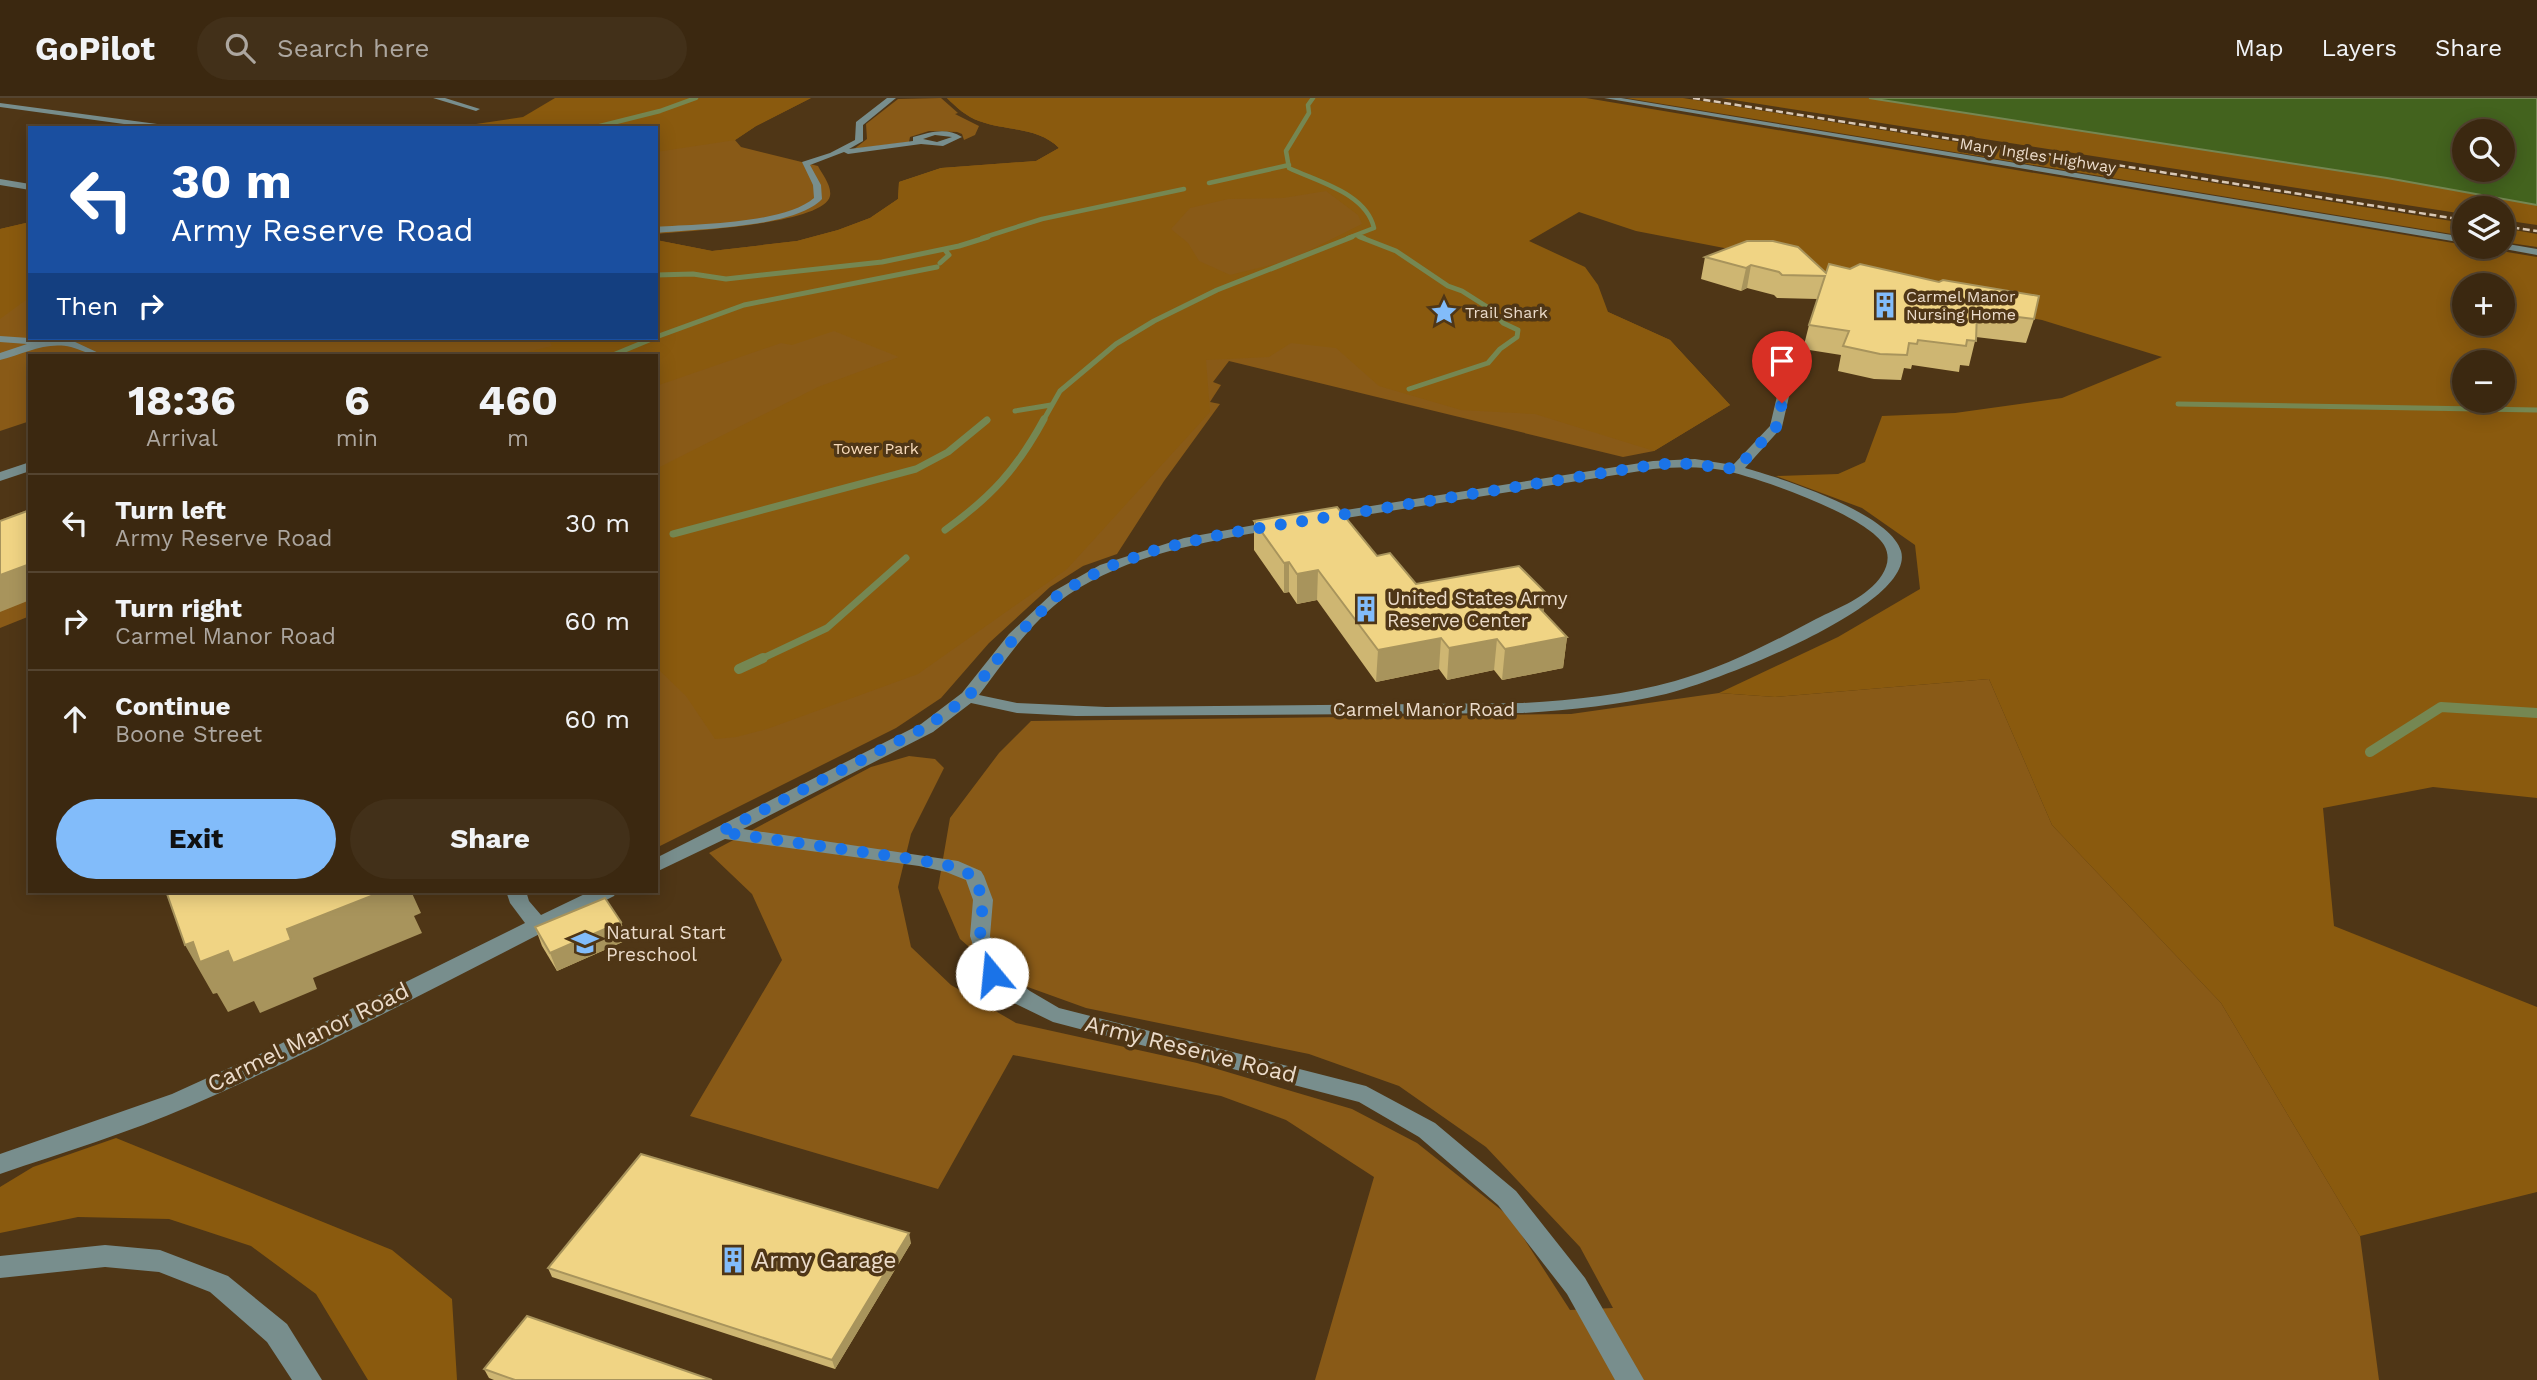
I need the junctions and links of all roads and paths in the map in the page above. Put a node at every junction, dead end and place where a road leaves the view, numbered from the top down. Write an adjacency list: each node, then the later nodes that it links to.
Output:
1 (13, 98): 5 (street)
2 (437, 98): 6 (street)
3 (892, 98): 9 (street)
4 (1608, 98): 13 (street, Mary Ingles Highway)
5 (0, 103): 7 (street)
6 (476, 109)
7 (158, 126)
8 (920, 142): 9 (street)
9 (833, 155): 12 (street)
10 (0, 182): 11 (street)
11 (28, 187)
12 (658, 230)
13 (2452, 238)
14 (2515, 248): 15 (street)
15 (2537, 252)
16 (26, 328): 17 (street)
17 (1, 338): 18 (street)
18 (28, 339)
19 (50, 340): 20 (street); 21 (street)
20 (95, 354)
21 (0, 357)
22 (1787, 379): 24 (street)
23 (28, 467): 25 (street)
24 (1736, 469): 26 (street); 26 (street, Carmel Manor Road)
25 (0, 477)
26 (968, 697): 27 (street)
27 (720, 832): 28 (street); 35 (street, Army Reserve Road)
28 (658, 865)
29 (517, 893): 31 (street)
30 (603, 893): 31 (street, Carmel Manor Road)
31 (537, 924): 32 (street, Carmel Manor Road)
32 (0, 1164)
33 (0, 1268): 34 (street)
34 (309, 1380)
35 (1630, 1380)

